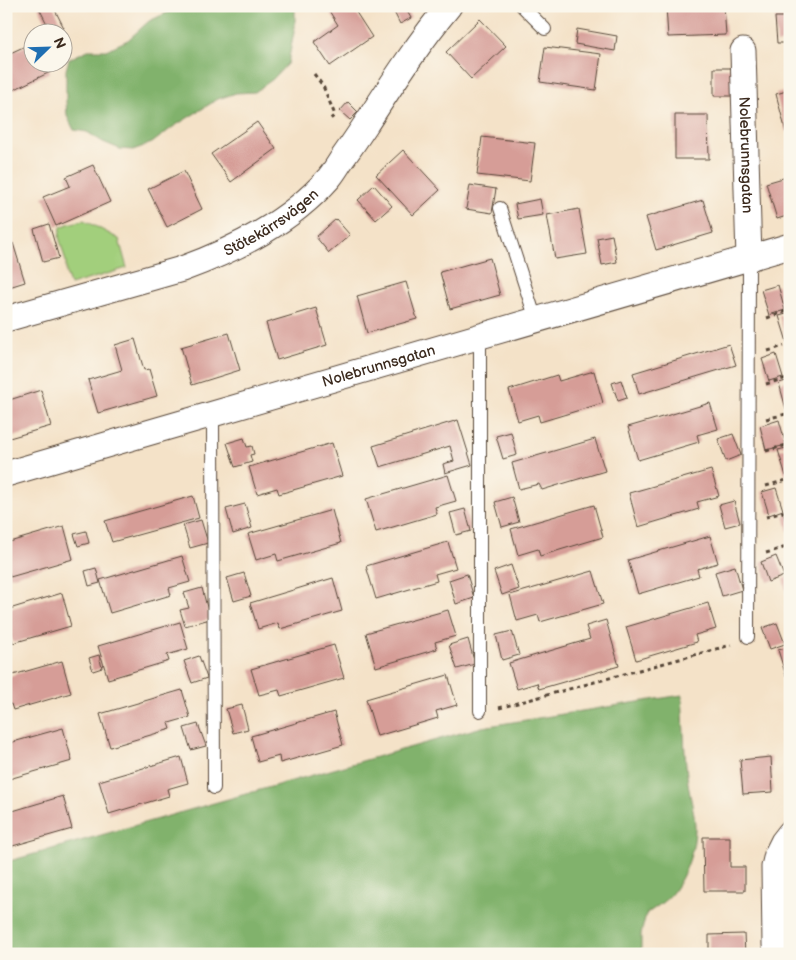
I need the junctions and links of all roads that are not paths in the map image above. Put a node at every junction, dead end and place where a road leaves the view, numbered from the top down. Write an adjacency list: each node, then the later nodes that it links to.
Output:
1 (449, 6): 8 (street, Stötekärrsvägen)
2 (522, 6): 3 (lane)
3 (546, 29)
4 (743, 51): 7 (street, Nolebrunnsgatan)
5 (500, 208): 9 (lane)
6 (790, 246): 7 (street, Nolebrunnsgatan)
7 (749, 258): 9 (street, Nolebrunnsgatan); 13 (lane)
8 (6, 319)
9 (536, 320): 10 (street, Nolebrunnsgatan)
10 (480, 336): 11 (street, Nolebrunnsgatan); 14 (lane)
11 (213, 414): 12 (street, Nolebrunnsgatan); 15 (lane)
12 (6, 474)
13 (748, 637)
14 (480, 711)
15 (214, 788)
16 (790, 833): 17 (street)
17 (775, 949)

